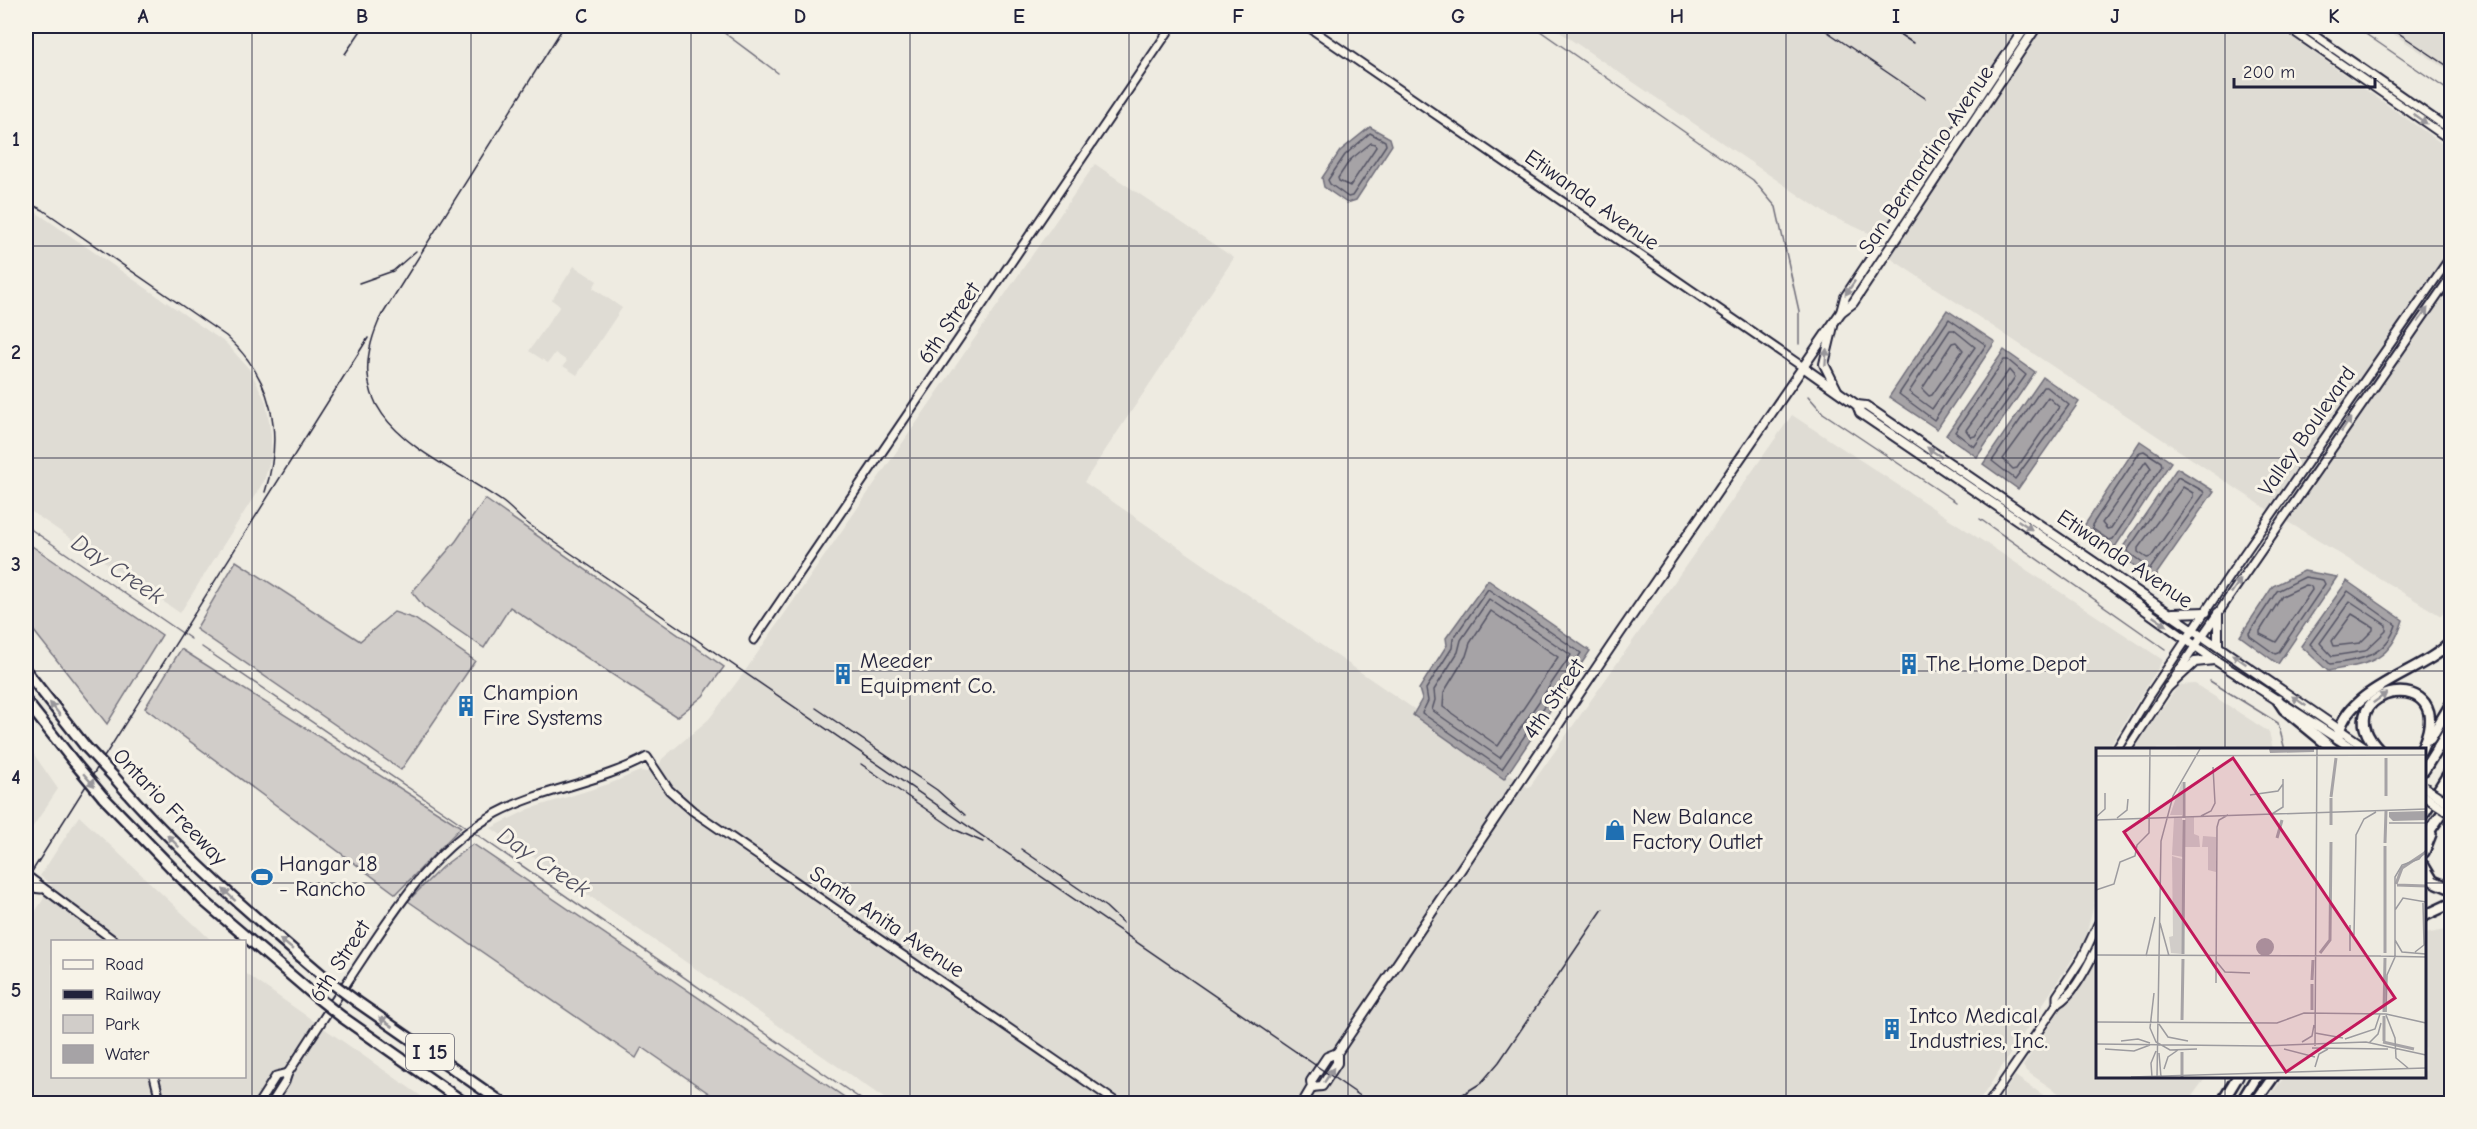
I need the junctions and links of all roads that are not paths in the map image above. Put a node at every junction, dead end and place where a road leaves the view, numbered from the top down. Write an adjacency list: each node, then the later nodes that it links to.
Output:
1 (1172, 26): 24 (street, 6th Street)
2 (1307, 26): 15 (street, Etiwanda Avenue)
3 (2026, 26): 13 (main road, San Bernardino Avenue, one-way to 13)
4 (2037, 26): 13 (main road, San Bernardino Avenue)
5 (2286, 26): 7 (street)
6 (2301, 26): 8 (street)
7 (2362, 78): 8 (street); 10 (street, one-way to 10)
8 (2405, 98): 9 (street)
9 (2451, 130)
10 (2451, 141)
11 (2451, 255): 18 (street, Valley Boulevard)
12 (2451, 275): 20 (street, Valley Boulevard, one-way to 12)
13 (1841, 312): 14 (main road, San Bernardino Avenue)
14 (1834, 322): 15 (main road, San Bernardino Avenue); 16 (main road, one-way to 14)
15 (1803, 367): 16 (main road, Etiwanda Avenue); 67 (main road, 4th Street)
16 (1838, 391): 17 (main road, Etiwanda Avenue)
17 (1857, 405): 19 (main road, Etiwanda Avenue, one-way to 17); 23 (main road, Etiwanda Avenue, one-way to 23)
18 (2206, 612): 19 (main road); 21 (street, Valley Boulevard)
19 (2172, 613): 21 (main road, Etiwanda Avenue)
20 (2218, 613): 22 (street, Valley Boulevard); 27 (main road)
21 (2195, 629): 22 (main road, Etiwanda Avenue); 23 (street, Valley Boulevard)
22 (2204, 634): 26 (street, Valley Boulevard); 27 (main road, Etiwanda Avenue)
23 (2188, 639): 26 (main road, Etiwanda Avenue); 31 (street, Valley Boulevard)
24 (754, 640)
25 (2451, 641): 37 (highway)
26 (2196, 645): 28 (main road, Etiwanda Avenue); 30 (street, Valley Boulevard)
27 (2218, 645): 37 (main road, Etiwanda Avenue, one-way to 27)
28 (2215, 660): 30 (main road); 32 (main road, Etiwanda Avenue)
29 (26, 671): 78 (highway, Ontario Freeway / I 15, one-way to 29, bridge)
30 (2168, 687): 36 (street, Valley Boulevard)
31 (2150, 694): 36 (street); 38 (street)
32 (2278, 700): 37 (main road, Etiwanda Avenue); 40 (highway)
33 (26, 701): 77 (highway, Ontario Freeway / I 15, one-way to 77, bridge)
34 (2451, 702): 44 (highway)
35 (2451, 725): 47 (highway)
36 (2138, 731): 39 (street)
37 (2338, 733): 41 (main road, Etiwanda Avenue); 42 (main road, Etiwanda Avenue)
38 (2117, 748)
39 (2128, 748)
40 (2332, 748)
41 (2353, 748)
42 (2365, 748)
43 (2378, 748): 45 (highway, one-way to 45)
44 (2423, 748)
45 (2423, 748)
46 (646, 757): 68 (street, 6th Street); 79 (street, Santa Anita Avenue)
47 (2426, 767)
48 (2451, 768): 52 (highway)
49 (2426, 789): 53 (main road, bridge)
50 (2426, 797): 53 (main road, bridge)
51 (2451, 799): 53 (highway)
52 (2426, 810)
53 (2449, 810): 54 (highway); 55 (highway)
54 (2426, 837)
55 (2426, 849)
56 (2426, 869): 60 (highway)
57 (26, 875): 59 (street)
58 (26, 884): 59 (street)
59 (41, 889): 64 (street)
60 (2451, 889)
61 (2451, 903): 62 (highway)
62 (2426, 915)
63 (2096, 926): 66 (street)
64 (113, 940)
65 (2096, 948): 66 (street)
66 (2057, 1004): 81 (street)
67 (1337, 1053): 73 (main road, 4th Street); 73 (main road, 4th Street, one-way to 67)
68 (288, 1073): 75 (street, 6th Street); 76 (street, 6th Street)
69 (154, 1078): 74 (street)
70 (2237, 1078): 82 (highway)
71 (2256, 1078): 83 (highway)
72 (2273, 1079): 84 (highway)
73 (1312, 1087): 80 (main road, 4th Street)
74 (161, 1104)
75 (258, 1104)
76 (271, 1104)
77 (466, 1104)
78 (504, 1104)
79 (1119, 1104)
80 (1302, 1104)
81 (1988, 1104)
82 (2221, 1104)
83 (2240, 1104)
84 (2254, 1104)

